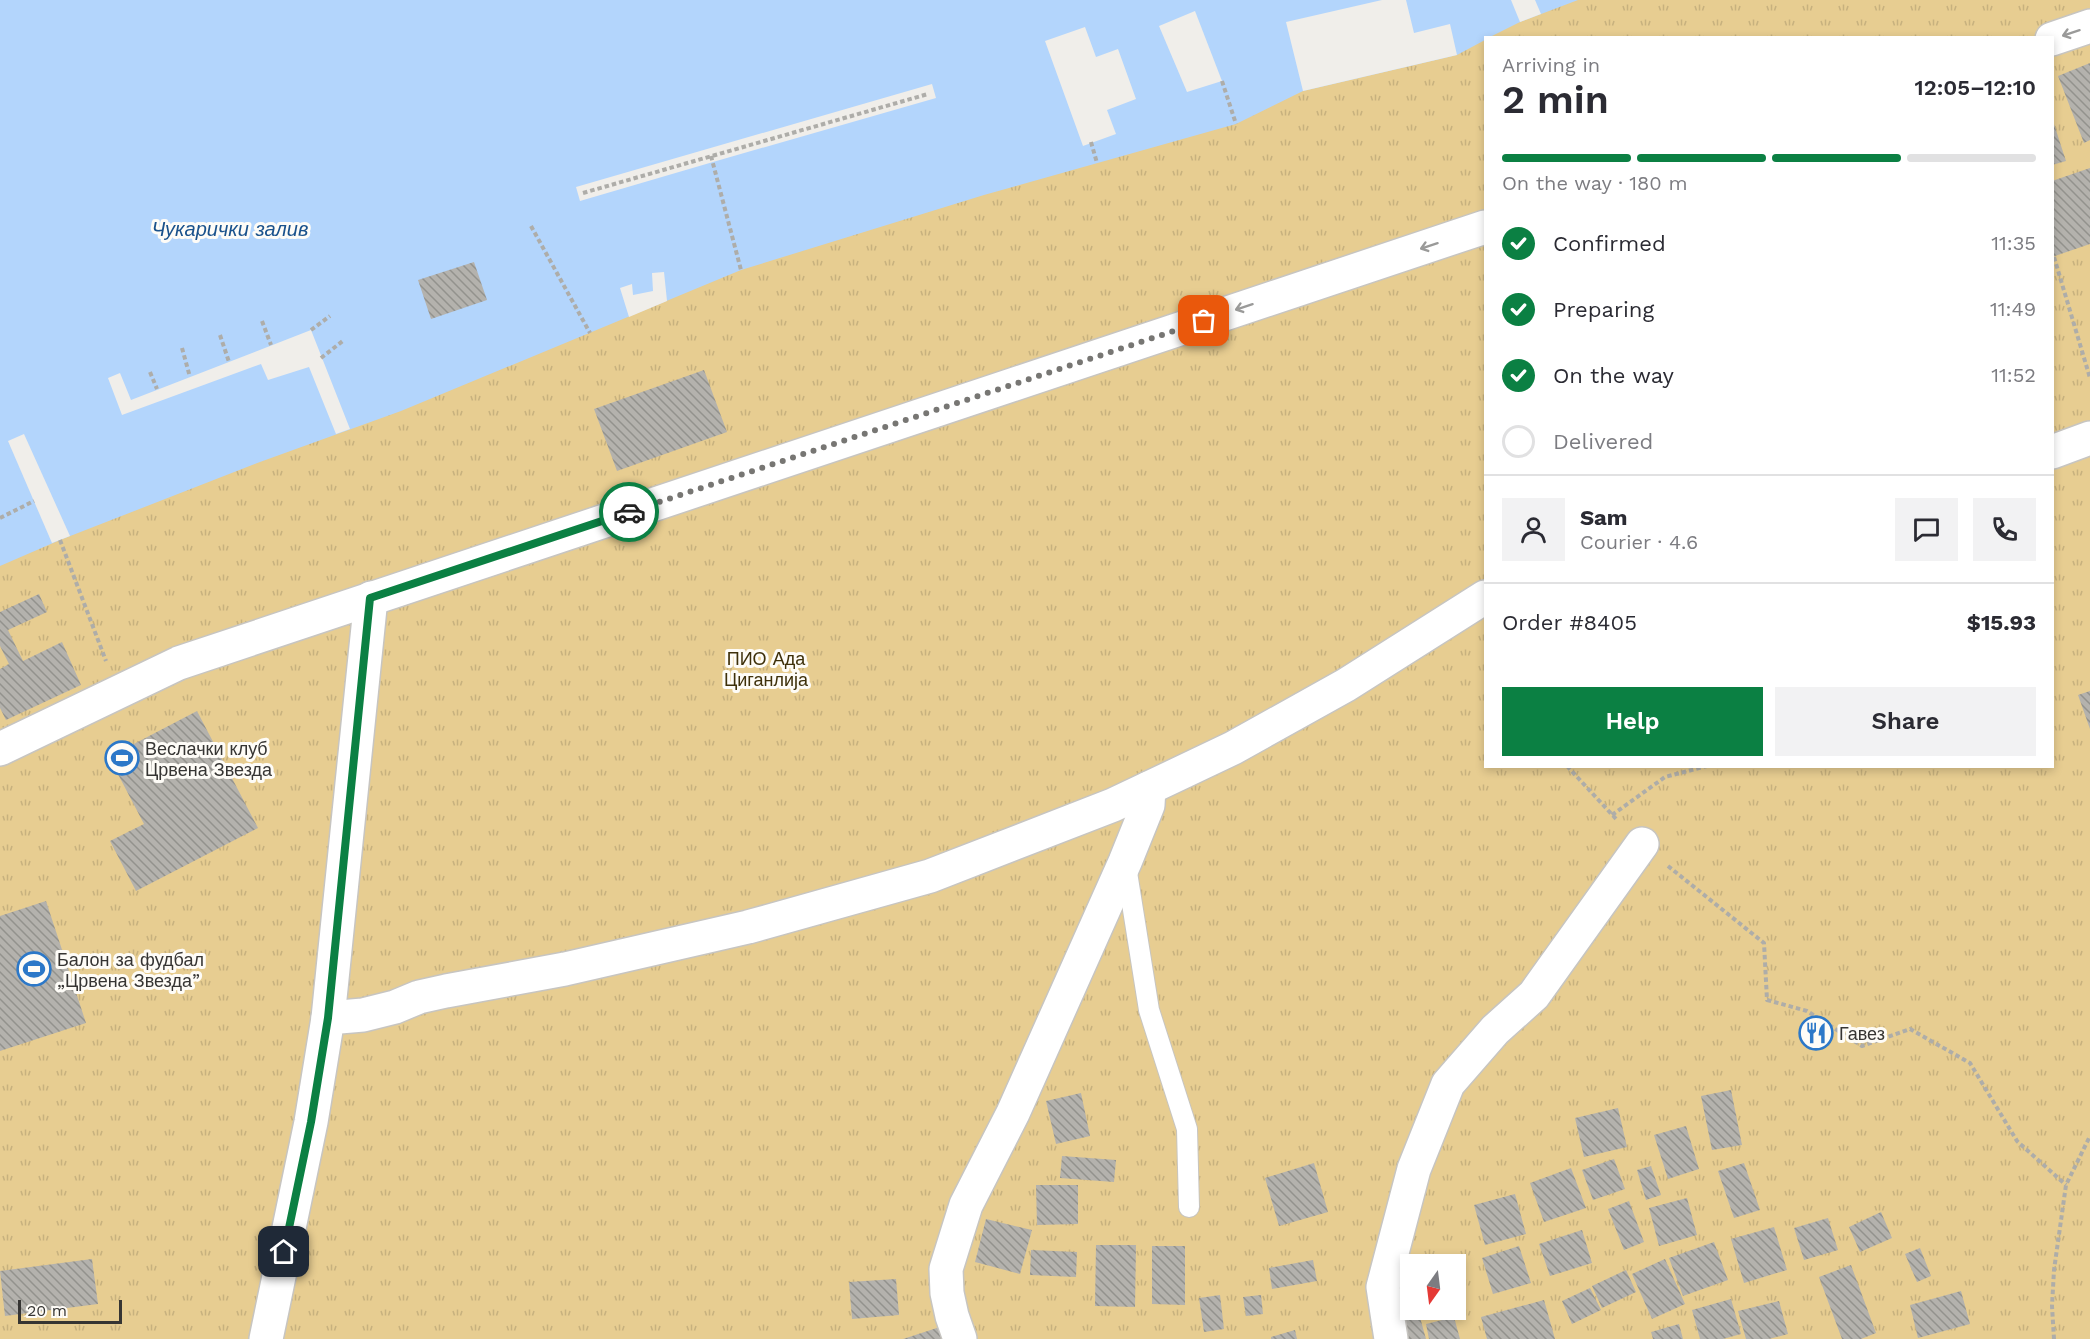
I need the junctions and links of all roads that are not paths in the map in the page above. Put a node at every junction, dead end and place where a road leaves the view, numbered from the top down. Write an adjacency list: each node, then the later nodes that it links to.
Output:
1 (2090, 26): 2 (street, one-way to 2)
2 (2054, 38)
3 (1484, 227): 6 (street, one-way to 6)
4 (2090, 438): 5 (street)
5 (2054, 451)
6 (370, 598): 8 (street); 12 (street)
7 (1484, 598): 9 (street)
8 (0, 749)
9 (1149, 788): 11 (street); 12 (street)
10 (1642, 844): 16 (street)
11 (1125, 862): 13 (lane); 15 (street)
12 (328, 1018): 14 (street)
13 (1189, 1207)
14 (266, 1339)
15 (960, 1339)
16 (1391, 1339)

